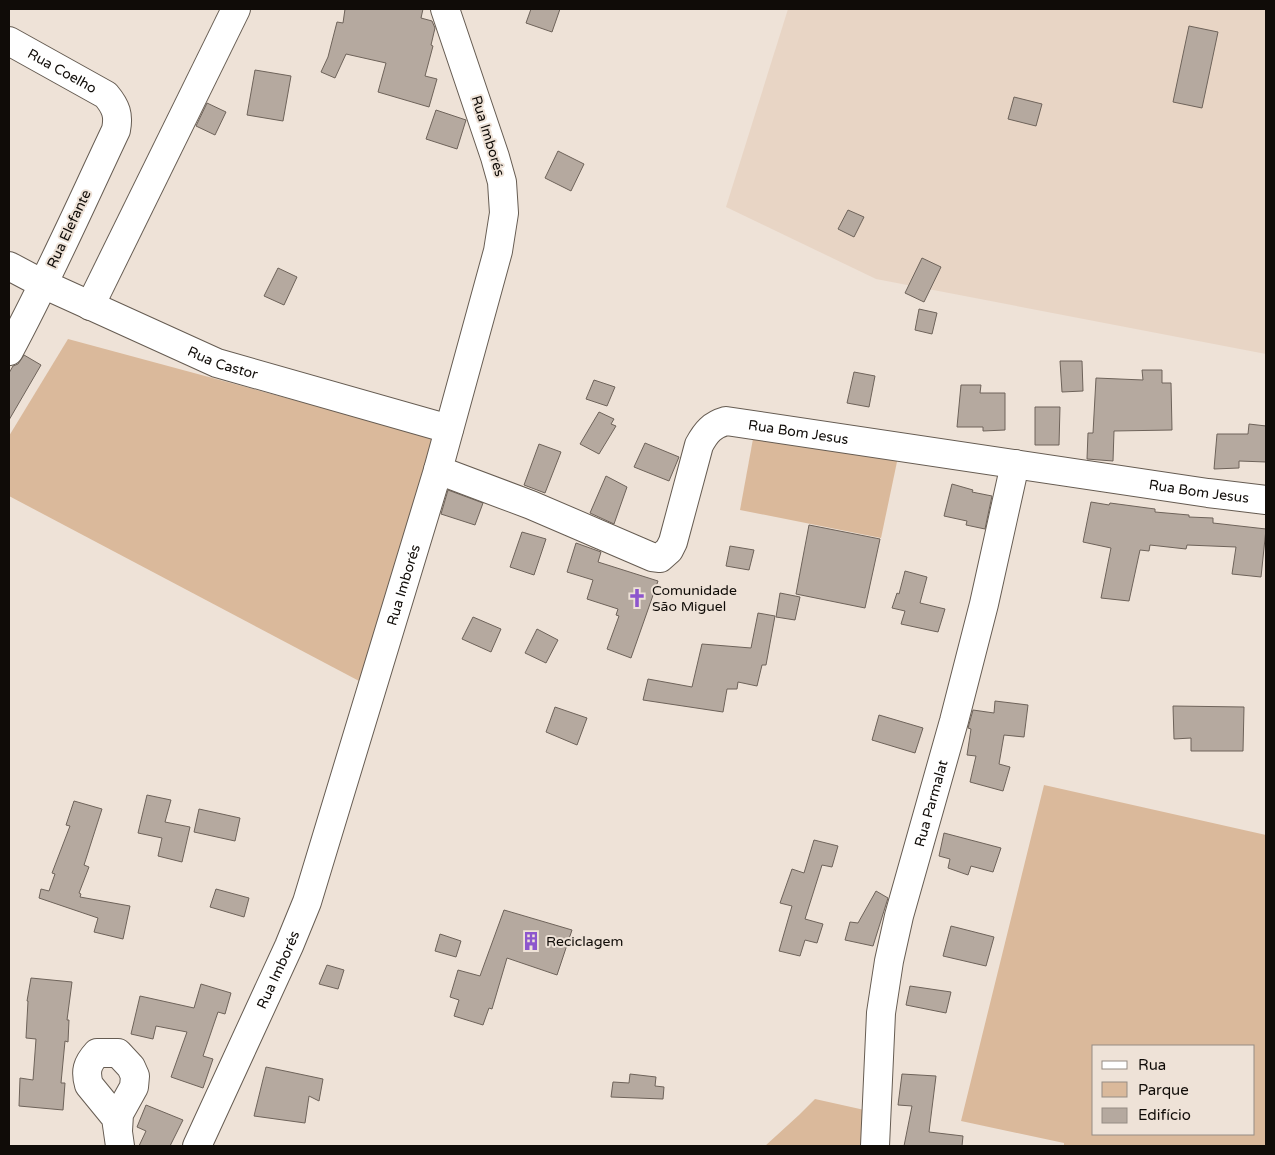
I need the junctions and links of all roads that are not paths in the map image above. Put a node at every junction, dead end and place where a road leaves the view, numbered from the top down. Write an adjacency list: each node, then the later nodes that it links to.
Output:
1 (236, 9): 7 (street)
2 (445, 9): 9 (street, Rua Imborés)
3 (9, 41): 4 (street, Rua Coelho)
4 (114, 104): 6 (street, Rua Elefante)
5 (9, 266): 6 (street, Rua Castor)
6 (43, 284): 7 (street, Rua Castor); 8 (street, Rua Elefante)
7 (90, 306): 9 (street, Rua Castor)
8 (9, 351)
9 (449, 429): 11 (street, Rua Imborés)
10 (1015, 464): 11 (street, Rua Bom Jesus); 12 (street, Rua Bom Jesus); 14 (street, Rua Parmalat)
11 (438, 470): 13 (street, Rua Imborés)
12 (1266, 500)
13 (197, 1146)
14 (875, 1146)

